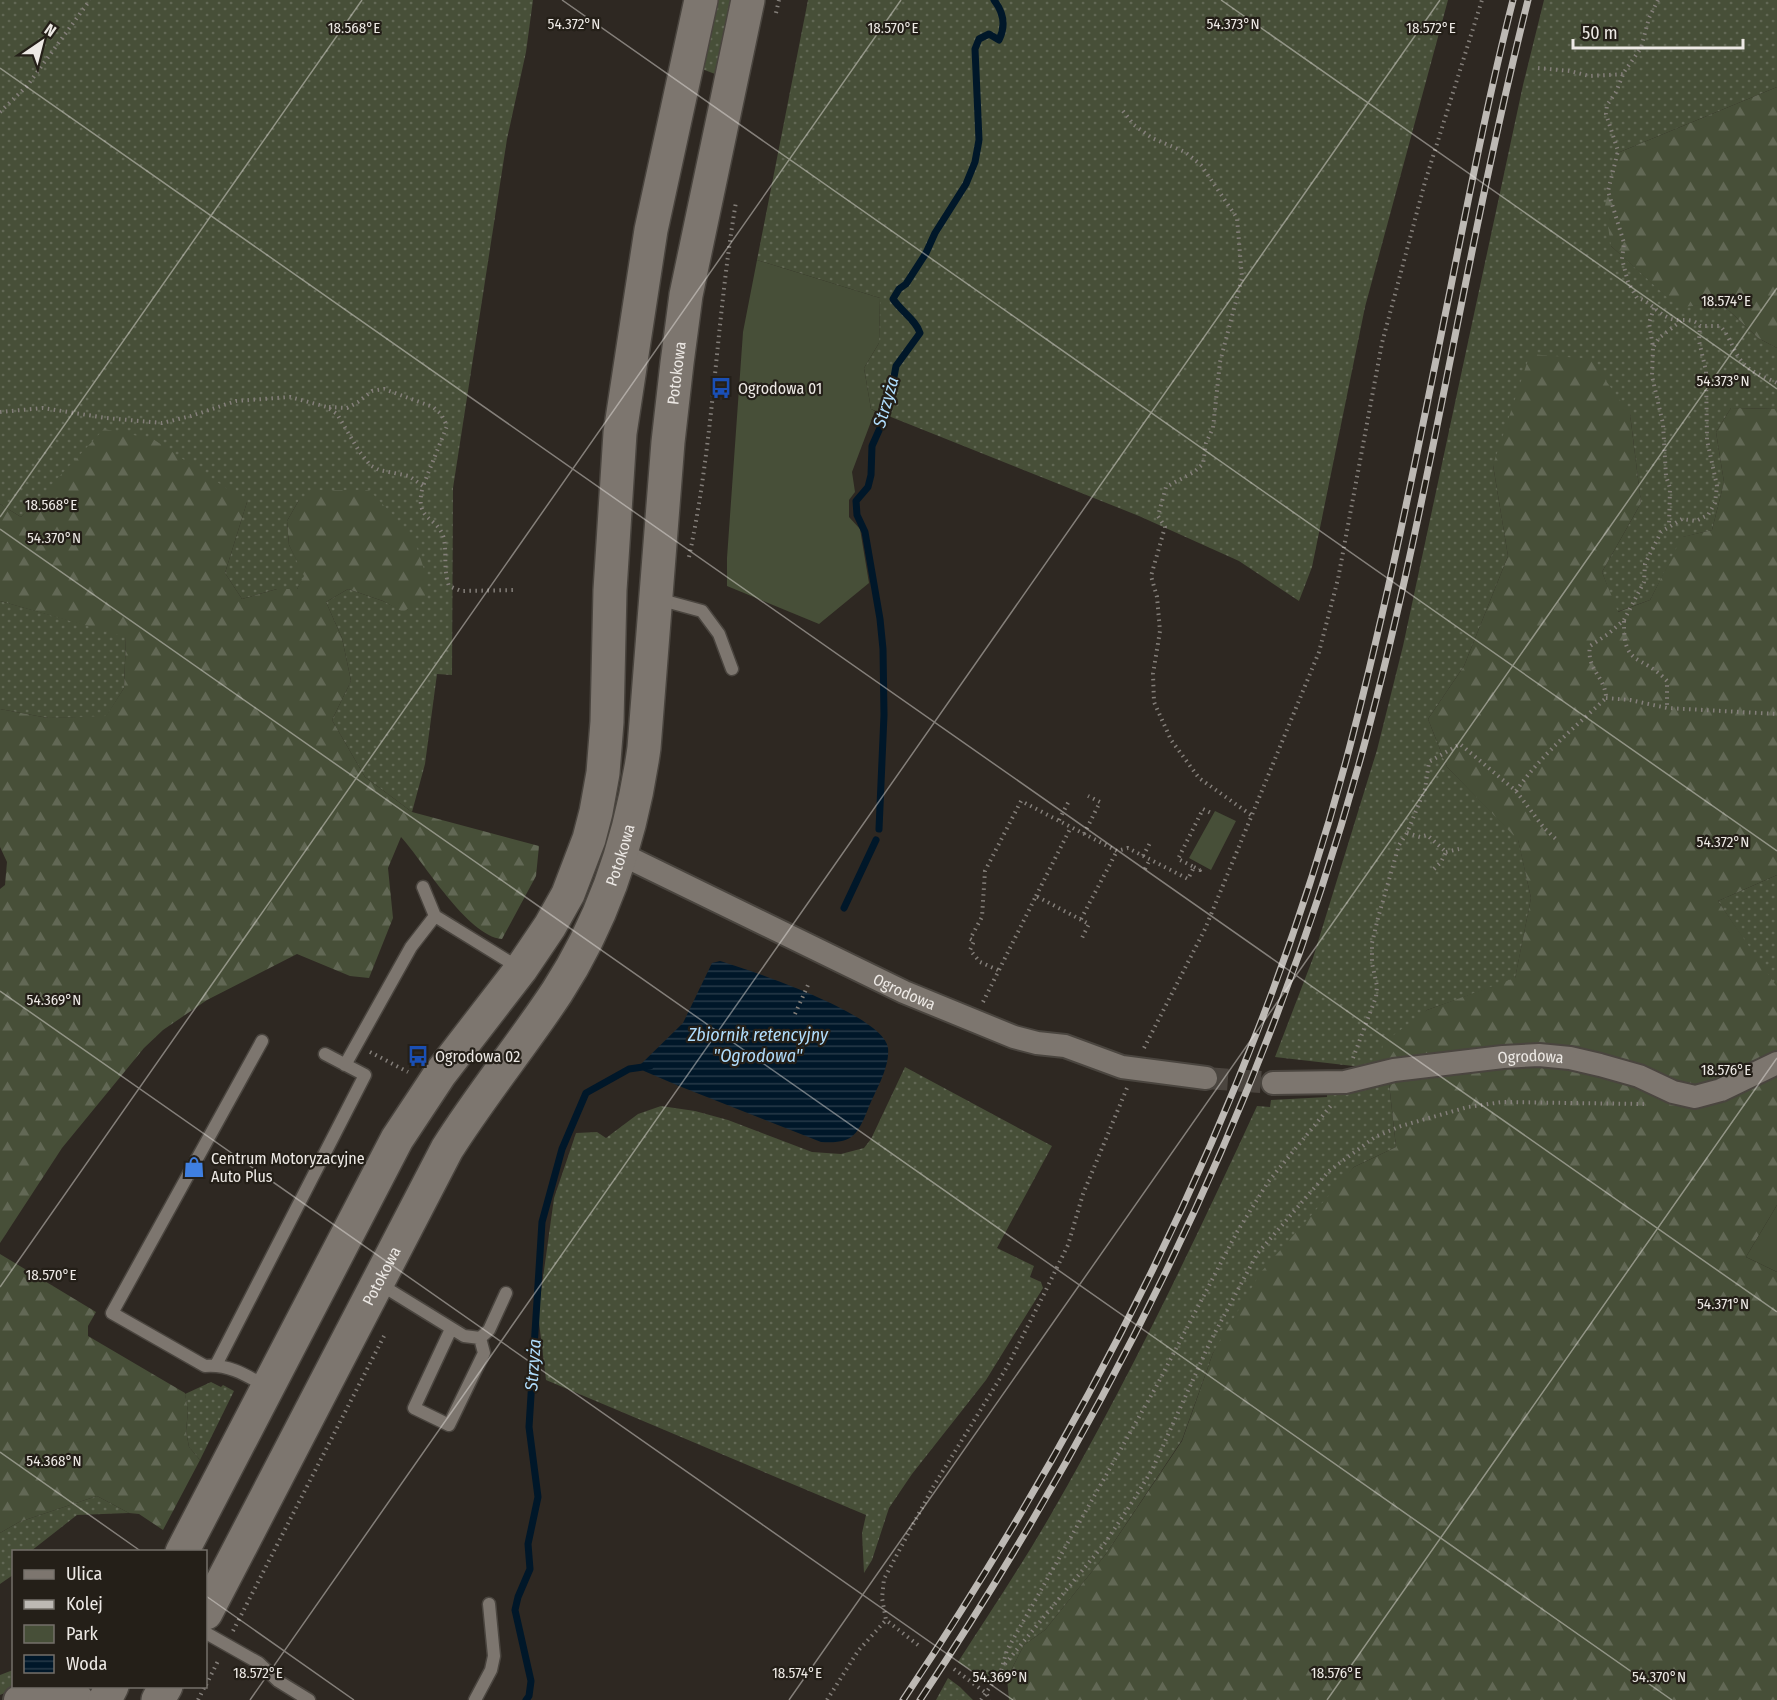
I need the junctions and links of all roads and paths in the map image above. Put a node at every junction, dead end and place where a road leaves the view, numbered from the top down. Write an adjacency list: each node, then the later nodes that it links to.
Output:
1 (90, 0): 13 (path)
2 (701, 0): 10 (main road, Potokowa)
3 (748, 0): 11 (main road, Potokowa)
4 (779, 0): 7 (path)
5 (1482, 0): 35 (path)
6 (1658, 0): 9 (path)
7 (774, 21)
8 (1538, 68): 9 (path)
9 (1625, 74): 15 (path)
10 (682, 79): 11 (main road); 57 (main road, Potokowa)
11 (728, 92): 25 (main road, Potokowa)
12 (1123, 111): 35 (path)
13 (0, 112)
14 (737, 195): 25 (path)
15 (1654, 308): 16 (path); 18 (path)
16 (1681, 320): 17 (path); 18 (path)
17 (1700, 326): 19 (path); 23 (path)
18 (1653, 347): 23 (path)
19 (1777, 383)
20 (327, 407): 21 (path); 22 (path); 22 (path)
21 (0, 412)
22 (423, 486): 24 (path)
23 (1669, 526): 26 (path)
24 (516, 590)
25 (669, 601): 27 (lane); 45 (main road, Potokowa)
26 (1624, 620): 28 (path); 29 (path)
27 (732, 669)
28 (1606, 698): 29 (path); 31 (path)
29 (1667, 708): 30 (path)
30 (1777, 714)
31 (1516, 791): 38 (path); 40 (path)
32 (1088, 796): 39 (path)
33 (1070, 799): 36 (path)
34 (1213, 814): 49 (path)
35 (1251, 815): 65 (path)
36 (1059, 820): 37 (path); 58 (path)
37 (1071, 827): 39 (path); 53 (path)
38 (1407, 833): 44 (path); 74 (path)
39 (1084, 834): 43 (path)
40 (1557, 840)
41 (1150, 841): 46 (path)
42 (1459, 849): 44 (path)
43 (1117, 850): 46 (path); 55 (path)
44 (1446, 852): 51 (path)
45 (621, 855): 60 (main road, Potokowa); 70 (street, Ogrodowa)
46 (1143, 856): 47 (path)
47 (1150, 859): 49 (path); 50 (path)
48 (1202, 865): 49 (path)
49 (1194, 867)
50 (1145, 869)
51 (1433, 870)
52 (423, 886): 54 (lane)
53 (1035, 896): 55 (path); 58 (path)
54 (435, 916): 57 (lane); 64 (lane)
55 (1081, 919): 56 (path)
56 (1082, 938)
57 (521, 969): 60 (main road); 82 (main road, Potokowa)
58 (998, 970): 61 (path)
59 (808, 985): 62 (path)
60 (557, 992): 77 (main road, Potokowa)
61 (980, 1008)
62 (795, 1014)
63 (262, 1041): 81 (lane)
64 (356, 1044): 68 (lane); 71 (path)
65 (1145, 1047)
66 (325, 1054): 68 (lane)
67 (1777, 1063): 74 (street, Ogrodowa)
68 (345, 1065): 81 (lane)
69 (412, 1066): 71 (path)
70 (1135, 1070): 72 (street, Ogrodowa); 88 (path)
71 (408, 1072): 73 (path)
72 (1206, 1078)
73 (402, 1081)
74 (1345, 1082): 75 (street, Ogrodowa); 92 (path)
75 (1273, 1083)
76 (1647, 1104): 92 (path)
77 (390, 1290): 79 (lane); 84 (main road, Potokowa); 90 (path)
78 (506, 1293): 80 (lane)
79 (451, 1329): 80 (lane); 80 (lane)
80 (480, 1338)
81 (216, 1365): 82 (lane)
82 (268, 1388): 83 (main road, Potokowa)
83 (205, 1509): 84 (main road); 85 (main road, Potokowa)
84 (247, 1532): 87 (main road, Potokowa)
85 (183, 1550)
86 (489, 1604): 101 (lane)
87 (207, 1611)
88 (886, 1620): 91 (path); 102 (path)
89 (207, 1634): 90 (lane)
90 (226, 1645): 94 (path); 100 (lane)
91 (918, 1645)
92 (1002, 1667): 97 (path)
93 (954, 1669): 97 (path)
94 (207, 1682)
95 (43, 1688): 98 (street)
96 (52, 1688): 99 (street)
97 (986, 1693): 103 (path); 104 (path)
98 (18, 1700)
99 (80, 1700)
100 (309, 1700)
101 (475, 1700)
102 (827, 1700)
103 (981, 1700)
104 (990, 1700)

